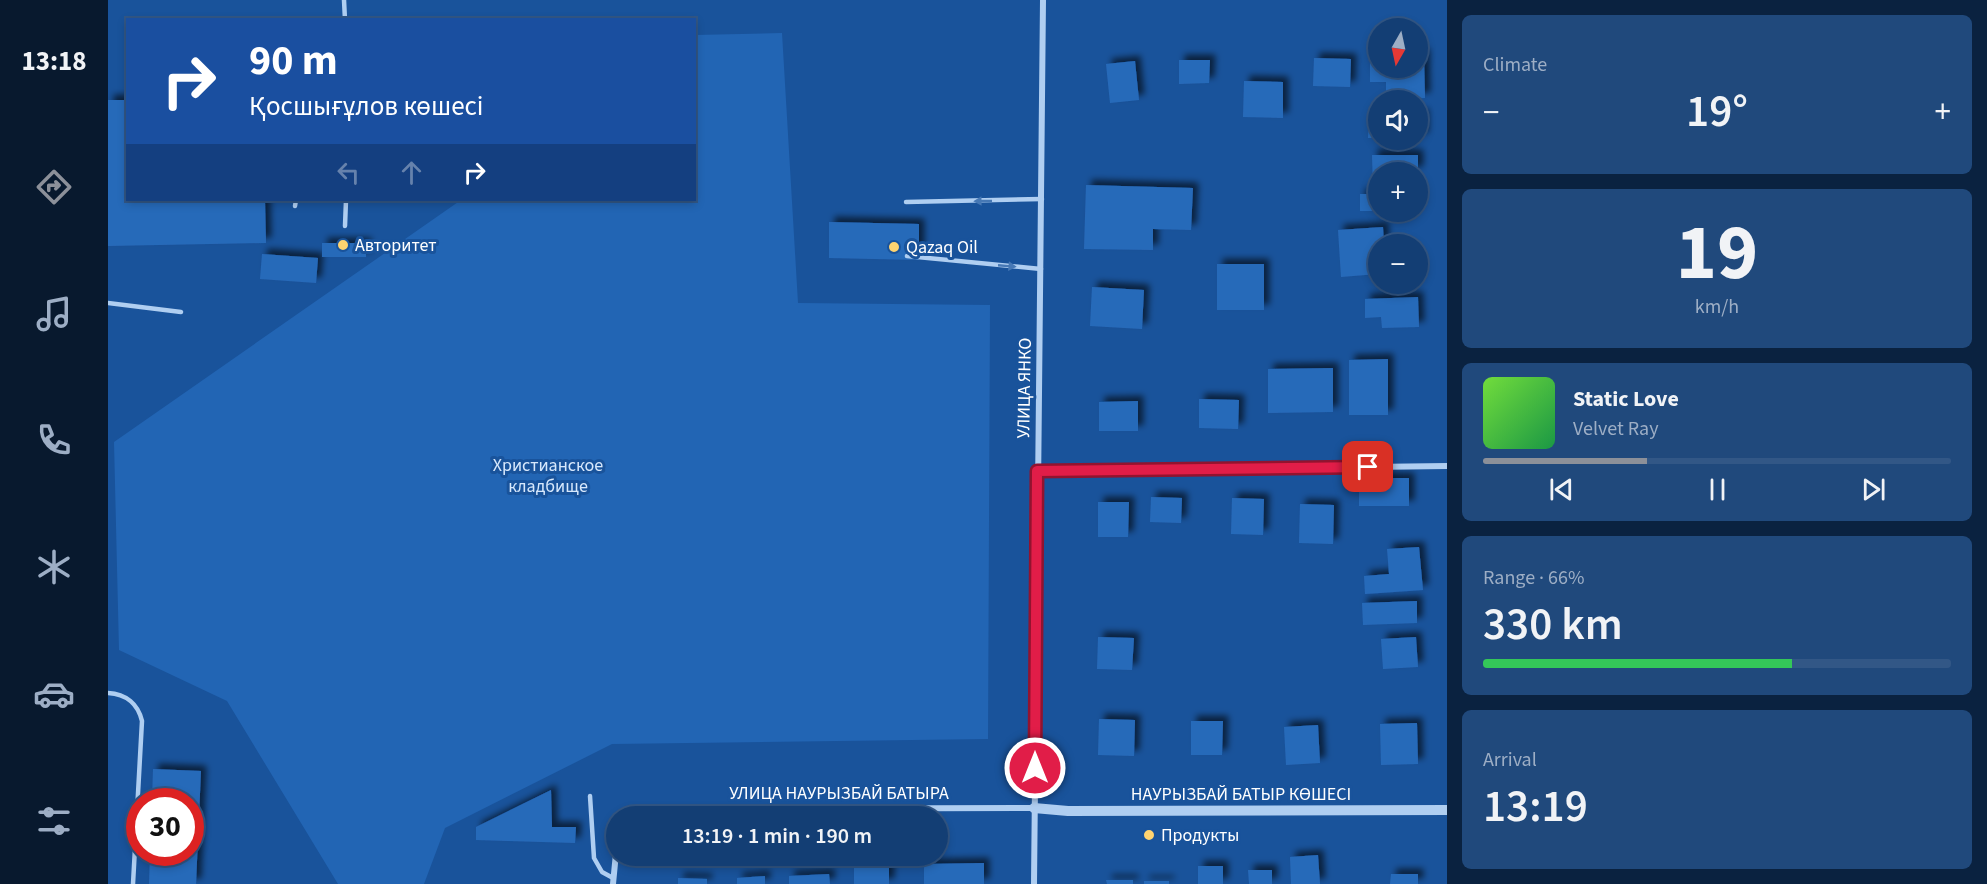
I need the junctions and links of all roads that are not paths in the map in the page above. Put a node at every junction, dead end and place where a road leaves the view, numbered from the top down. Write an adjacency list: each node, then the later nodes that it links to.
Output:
1 (344, 0): 3 (lane)
2 (1042, 0): 4 (street, УЛИЦА ЯНКО)
3 (345, 18)
4 (1042, 199): 7 (lane, one-way to 7); 11 (street, УЛИЦА ЯНКО)
5 (296, 201): 8 (lane)
6 (346, 201): 9 (lane)
7 (906, 202)
8 (296, 206)
9 (345, 226)
10 (907, 256): 11 (lane, one-way to 11)
11 (1041, 269): 15 (street, УЛИЦА ЯНКО)
12 (108, 303): 13 (lane)
13 (181, 312)
14 (1447, 466): 15 (street)
15 (1037, 471): 19 (street, УЛИЦА ЯНКО)
16 (108, 693): 23 (lane)
17 (590, 796): 22 (lane)
18 (948, 808): 19 (street, УЛИЦА НАУРЫЗБАЙ БАТЫРА)
19 (1034, 808): 20 (street, НАУРЫЗБАЙ БАТЫР КӨШЕСІ); 24 (street, УЛИЦА ЯНКО)
20 (1447, 810)
21 (615, 866): 22 (street)
22 (613, 881)
23 (133, 884)
24 (1034, 884)

